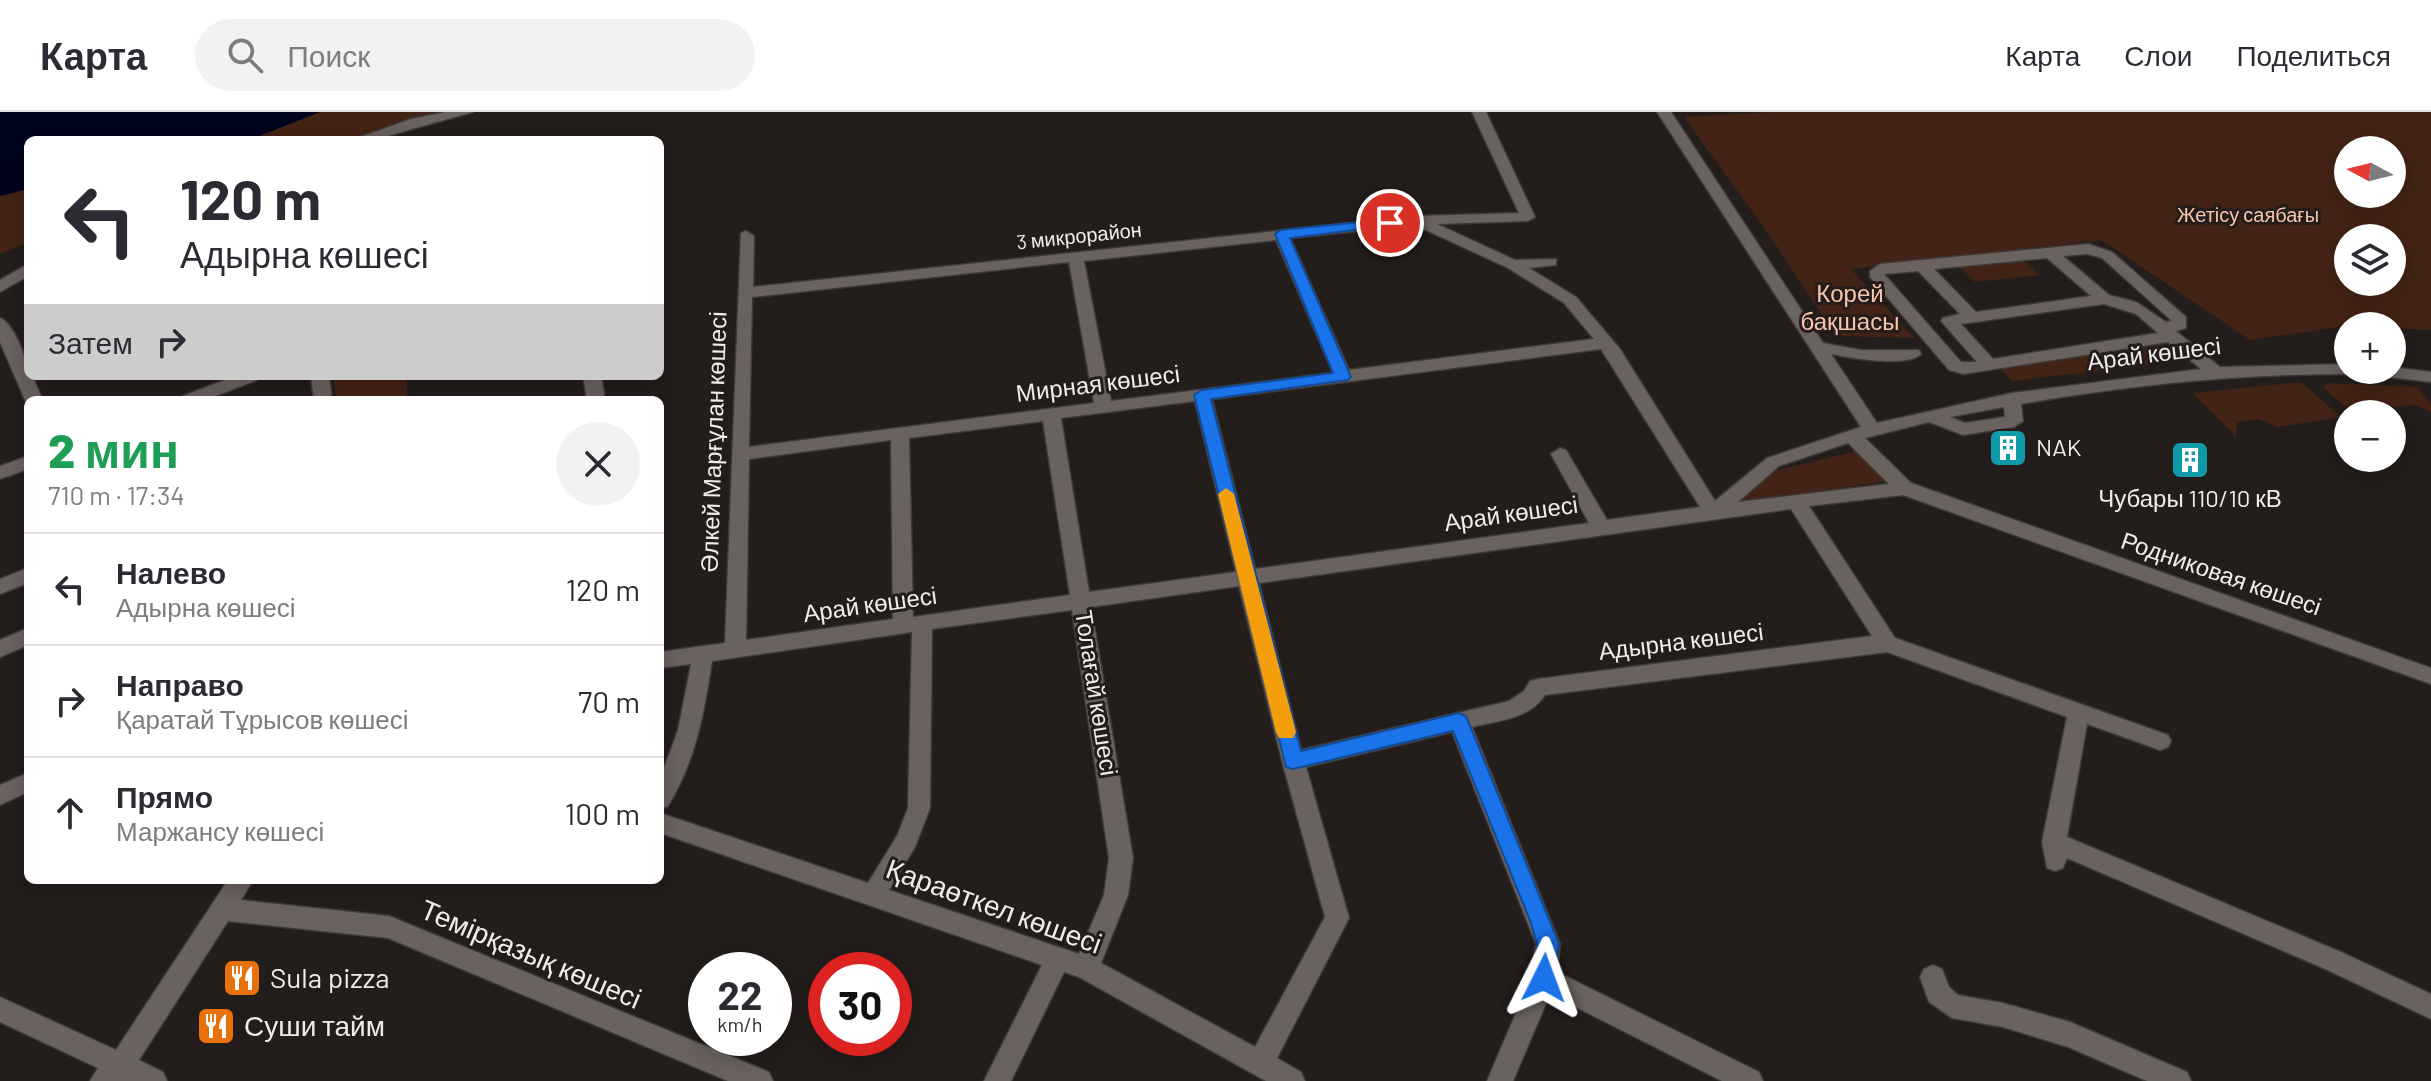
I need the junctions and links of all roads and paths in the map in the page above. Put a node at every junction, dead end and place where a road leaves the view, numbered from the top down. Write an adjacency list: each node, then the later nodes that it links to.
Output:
1 (466, 112): 4 (street)
2 (1479, 112): 5 (street, 3 микрорайон)
3 (1664, 112): 25 (street)
4 (373, 136)
5 (1417, 220): 6 (street, 3 микрорайон); 11 (street)
6 (1281, 234): 9 (street, 3 микрорайон); 32 (street)
7 (746, 236): 15 (street, Әлкей Марғұлан көшесі)
8 (2049, 252): 12 (street); 16 (street); 17 (street)
9 (1076, 257): 15 (street, 3 микрорайон); 37 (street)
10 (1551, 262): 11 (street)
11 (1513, 265): 24 (street)
12 (1922, 266): 19 (street); 22 (street)
13 (24, 272): 14 (street)
14 (0, 287)
15 (744, 293): 42 (street, Әлкей Марғұлан көшесі)
16 (2158, 298): 18 (street); 23 (street)
17 (2104, 299): 18 (street); 19 (street)
18 (2130, 305): 23 (street)
19 (1971, 316): 20 (street)
20 (1949, 321): 22 (street); 28 (street)
21 (0, 323): 26 (street)
22 (1922, 326): 28 (street)
23 (2167, 332): 28 (street); 30 (street)
24 (1605, 343): 32 (street, Мирная көшесі); 48 (street)
25 (1820, 347): 27 (street); 39 (street)
26 (21, 353)
27 (1913, 354)
28 (1989, 365)
29 (2334, 369): 30 (street, Арай көшесі)
30 (2216, 373): 39 (street, Арай көшесі)
31 (2406, 374): 33 (street)
32 (1343, 377): 35 (street, Мирная көшесі)
33 (2431, 377)
34 (241, 380): 36 (street)
35 (1202, 395): 37 (street, Мирная көшесі); 51 (street)
36 (199, 396)
37 (1103, 407): 38 (street, Мирная көшесі)
38 (1051, 414): 40 (street, Мирная көшесі); 53 (street, Толағай көшесі)
39 (1871, 428): 41 (street)
40 (900, 433): 42 (street, Мирная көшесі); 54 (street)
41 (1851, 435): 46 (street, Родниковая көшесі); 48 (street)
42 (739, 454): 58 (street, Әлкей Марғұлан көшесі)
43 (1560, 454): 49 (street)
44 (24, 464): 45 (street)
45 (0, 473)
46 (1904, 488): 47 (street, Родниковая көшесі); 61 (street, Родниковая көшесі)
47 (1797, 503): 48 (street, Родниковая көшесі); 56 (street)
48 (1712, 512): 49 (street, Арай көшесі)
49 (1601, 527): 51 (street, Арай көшесі)
50 (24, 577): 52 (street)
51 (1247, 578): 53 (street, Арай көшесі); 65 (street)
52 (0, 587)
53 (1082, 601): 54 (street, Арай көшесі); 74 (street, Толағай көшесі)
54 (912, 625): 58 (street, Арай көшесі); 71 (street)
55 (24, 638): 57 (street)
56 (1888, 644): 62 (street, Адырна көшесі); 63 (street, Адырна көшесі)
57 (0, 649)
58 (735, 650): 59 (street, Арай көшесі)
59 (703, 654): 60 (street, Арай көшесі); 67 (street)
60 (664, 659)
61 (2431, 676)
62 (2079, 711): 64 (street, Адырна көшесі); 77 (street)
63 (1459, 721): 65 (street, Адырна көшесі); 76 (street)
64 (2160, 741)
65 (1293, 761): 79 (street)
66 (24, 784): 68 (street)
67 (664, 793)
68 (0, 795)
69 (664, 824): 71 (street, Қараөткел көшесі)
70 (238, 884): 72 (street)
71 (874, 894): 73 (street, Қараөткел көшесі)
72 (222, 909): 80 (street); 82 (street, Темірқазық көшесі)
73 (1058, 959): 74 (street, Қараөткел көшесі); 83 (street)
74 (1086, 968): 79 (street, Қараөткел көшесі)
75 (1933, 977): 87 (street)
76 (1544, 978): 85 (street); 86 (street)
77 (2431, 1007)
78 (0, 1009): 80 (street)
79 (1261, 1062): 84 (street, Қараөткел көшесі)
80 (112, 1073): 81 (street)
81 (154, 1081)
82 (760, 1081)
83 (997, 1081)
84 (1292, 1081)
85 (1500, 1081)
86 (1750, 1081)
87 (2178, 1081)

